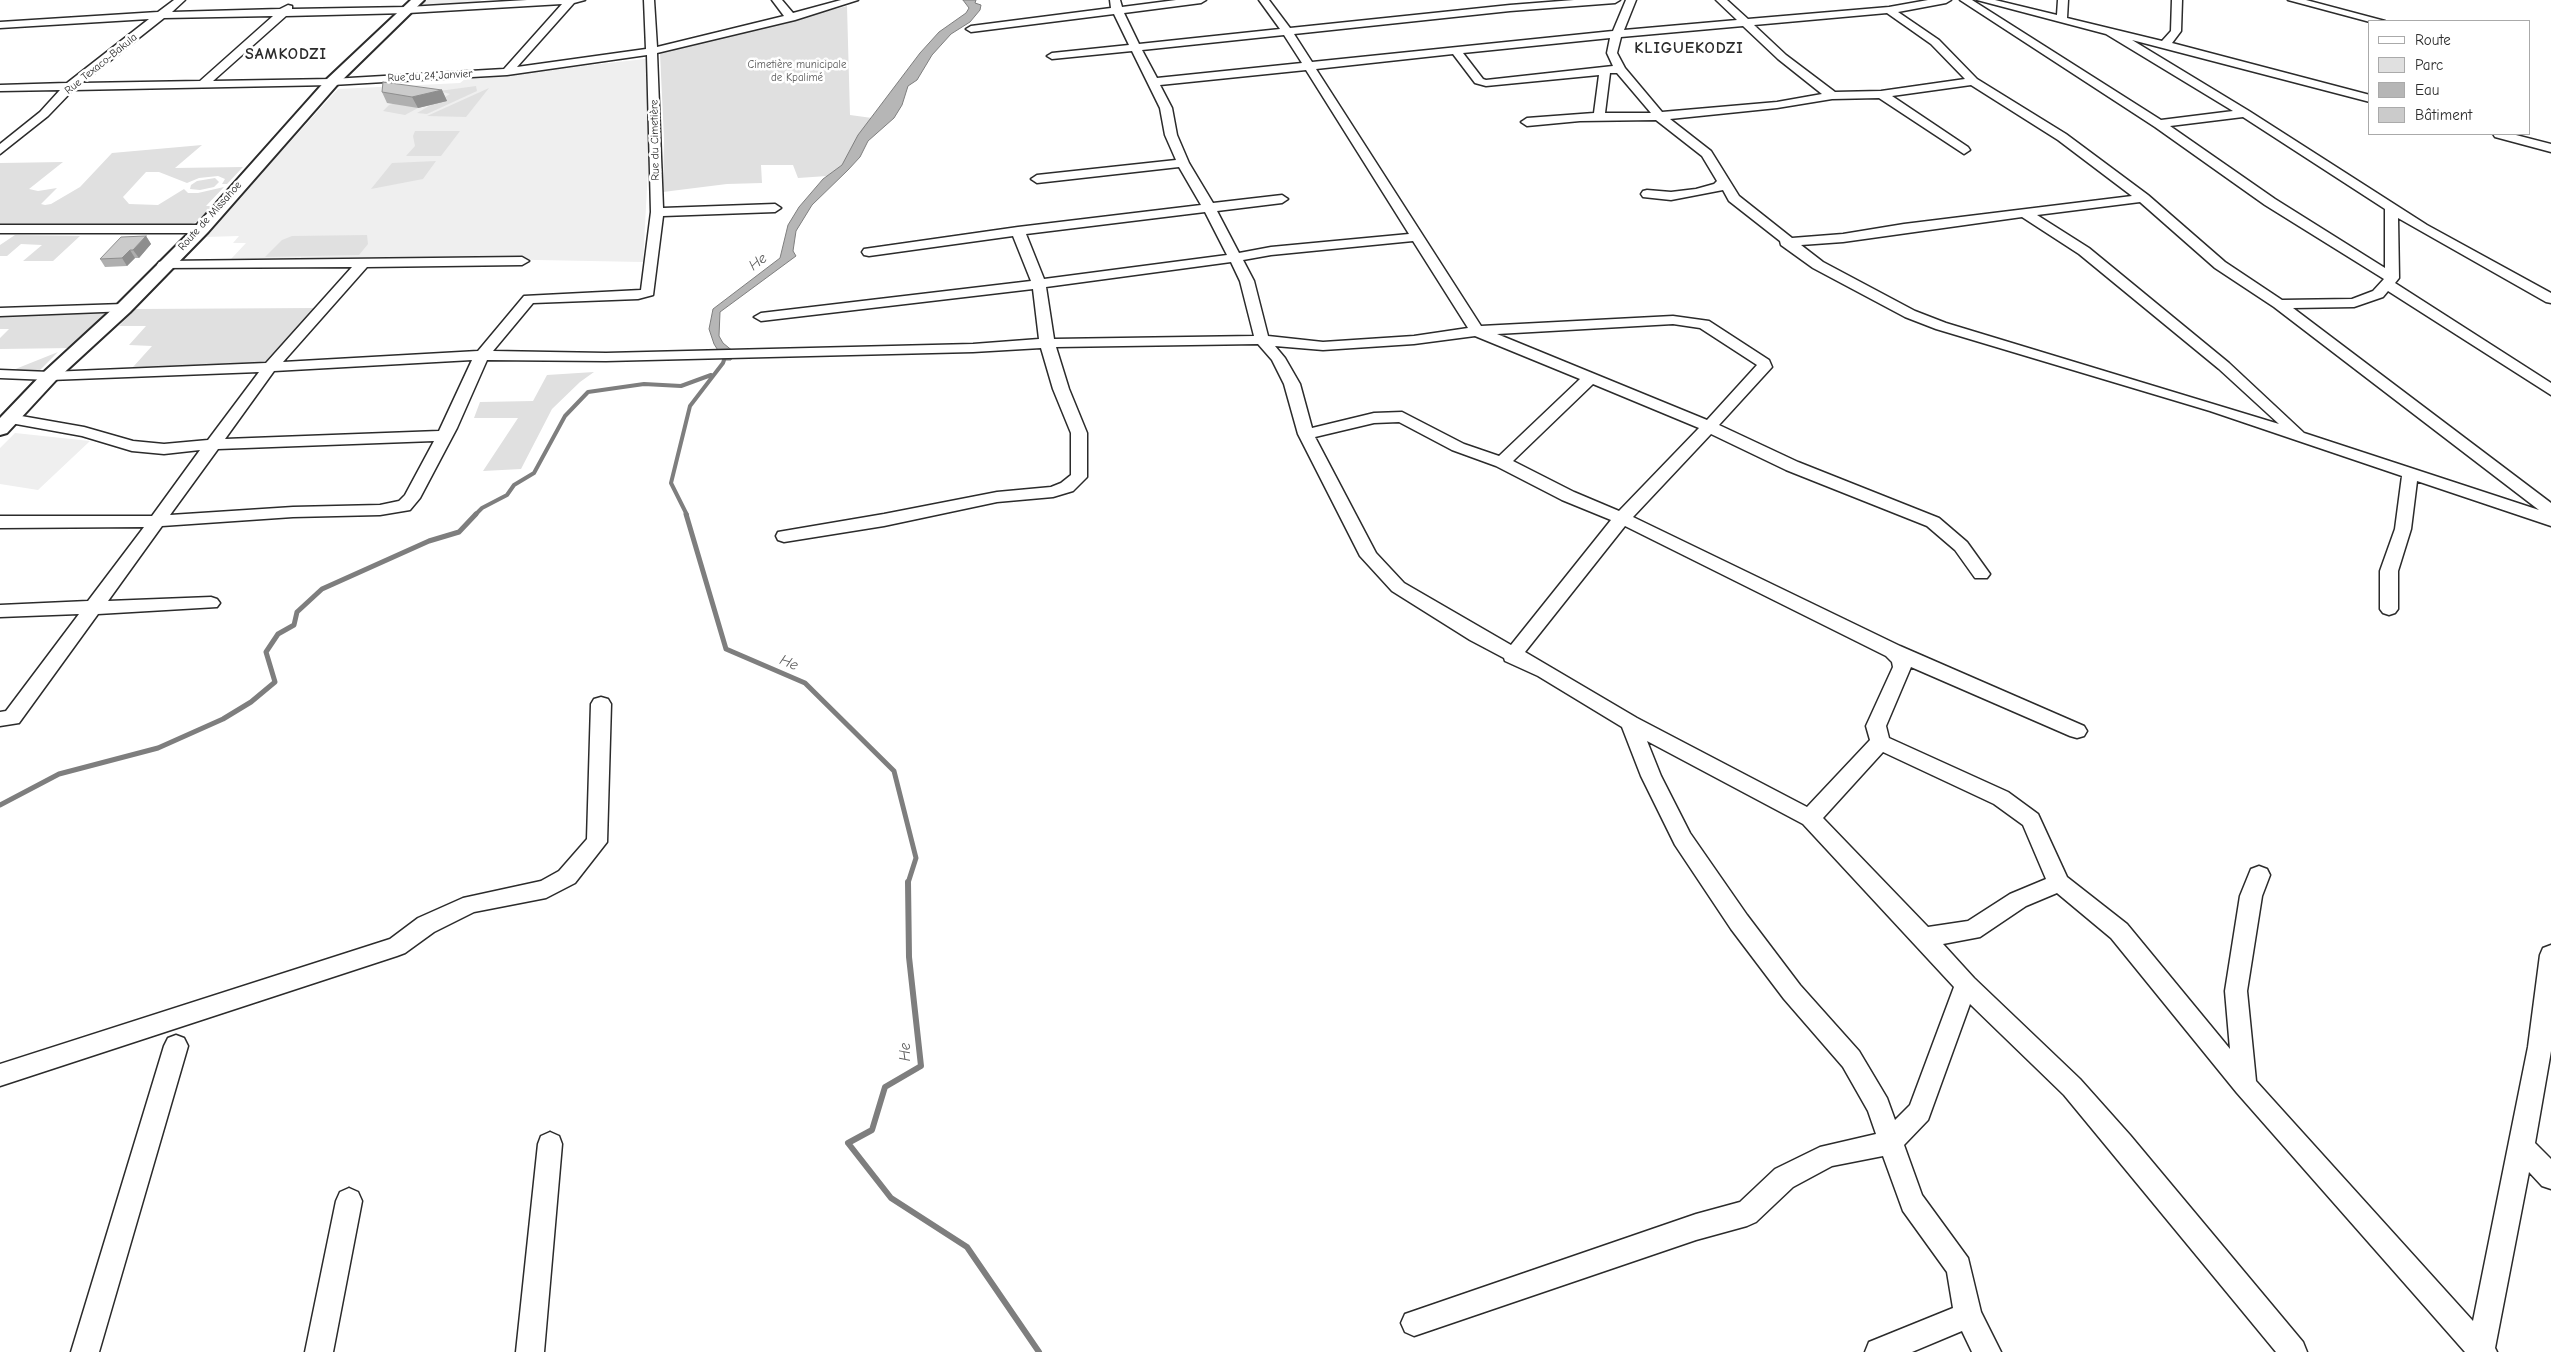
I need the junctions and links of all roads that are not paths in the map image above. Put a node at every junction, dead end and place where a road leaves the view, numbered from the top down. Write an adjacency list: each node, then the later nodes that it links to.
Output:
1 (180, 0): 23 (street, Rue Texaco-Bakula)
2 (296, 0): 22 (street)
3 (574, 0): 19 (street); 40 (street)
4 (649, 0): 36 (street, Rue du Cimetière)
5 (777, 0): 24 (street)
6 (853, 0): 24 (street, Rue du 24 Janvier)
7 (1202, 0): 20 (street)
8 (1264, 0): 30 (street)
9 (1615, 0): 18 (street)
10 (1630, 0): 32 (street)
11 (1721, 0): 27 (street)
12 (1946, 0): 21 (street)
13 (1965, 0): 54 (street)
14 (1982, 0): 25 (street)
15 (2063, 0): 25 (street)
16 (2177, 0): 33 (street)
17 (2293, 0): 26 (street)
18 (1573, 2): 30 (street)
19 (413, 5): 22 (street); 42 (main road, Route de Missahoe)
20 (1116, 5): 29 (street); 34 (street)
21 (1889, 10): 27 (street); 41 (street)
22 (284, 12): 23 (street); 44 (street)
23 (162, 14): 28 (street); 45 (street, Rue Texaco-Bakula)
24 (791, 18): 36 (street, Rue du 24 Janvier)
25 (2062, 19): 31 (street)
26 (2376, 20)
27 (1747, 23): 32 (street); 48 (street)
28 (0, 25)
29 (971, 29)
30 (1287, 31): 34 (street); 38 (street)
31 (2109, 31): 33 (street); 50 (street)
32 (1618, 34): 35 (street); 39 (street)
33 (2165, 45): 49 (street)
34 (1137, 48): 37 (street); 43 (street)
35 (1455, 50): 38 (street); 39 (street)
36 (652, 51): 40 (street, Rue du 24 Janvier); 68 (street, Rue du Cimetière)
37 (1052, 56)
38 (1307, 65): 43 (street); 73 (street)
39 (1613, 70): 51 (street); 52 (street)
40 (507, 72): 42 (street, Rue du 24 Janvier)
41 (1973, 81): 47 (street); 63 (street)
42 (332, 82): 44 (street, Rue du 24 Janvier); 70 (main road, Route de Missahoe)
43 (1154, 82): 59 (street)
44 (202, 85): 45 (street, Rue du 24 Janvier)
45 (71, 86): 46 (street, Rue du 24 Janvier); 57 (street, Rue Texaco-Bakula)
46 (0, 88)
47 (1881, 94): 48 (street); 58 (street)
48 (1832, 96): 51 (street)
49 (2368, 98)
50 (2244, 113): 54 (street); 66 (street)
51 (1659, 116): 52 (street); 61 (street)
52 (1599, 117): 53 (street)
53 (1527, 122)
54 (2159, 124): 81 (street)
55 (2503, 135): 56 (street)
56 (2551, 148)
57 (0, 150)
58 (1964, 150)
59 (1184, 163): 60 (street); 67 (street)
60 (1037, 179)
61 (1723, 181): 62 (street); 75 (street)
62 (1647, 194)
63 (2142, 198): 69 (street); 84 (street)
64 (1282, 199): 67 (street)
65 (775, 208): 68 (street)
66 (2391, 208): 81 (street); 83 (street)
67 (1209, 209): 72 (street); 77 (street)
68 (657, 212): 91 (street, Rue du Cimetière)
69 (2026, 214): 75 (street); 101 (street)
70 (202, 228): 71 (street); 80 (main road, Route de Missahoe)
71 (7, 229): 74 (street)
72 (1018, 231): 76 (street); 82 (street)
73 (1416, 237): 77 (street); 88 (street)
74 (0, 239)
75 (1786, 242): 101 (street)
76 (869, 252)
77 (1234, 258): 82 (street); 89 (street)
78 (365, 261): 79 (street); 80 (street); 92 (street)
79 (522, 261)
80 (164, 265): 85 (main road, Route de Missahoe)
81 (2389, 281): 84 (street); 96 (street)
82 (1039, 284): 87 (street); 90 (street)
83 (2551, 299)
84 (2279, 304): 105 (street)
85 (124, 308): 86 (street); 94 (main road, Route de Missahoe)
86 (0, 312)
87 (761, 317)
88 (1477, 331): 89 (street); 95 (street); 98 (street)
89 (1262, 340): 90 (street); 99 (street)
90 (1047, 343): 91 (street); 110 (street)
91 (482, 355): 92 (street); 100 (street)
92 (270, 368): 94 (street); 102 (street)
93 (0, 374): 94 (street)
94 (50, 376): 97 (main road, Route de Missahoe)
95 (1589, 379): 98 (street); 103 (street)
96 (2551, 390)
97 (5, 424): 102 (street)
98 (1708, 426): 106 (street); 111 (street)
99 (1306, 434): 103 (street); 117 (street)
100 (444, 436): 102 (street); 109 (street)
101 (2306, 439): 104 (street)
102 (215, 444): 109 (street)
103 (1502, 462): 106 (street)
104 (2410, 476): 107 (street); 114 (street)
105 (2551, 511)
106 (1622, 518): 116 (street); 117 (street)
107 (2551, 520)
108 (0, 522): 109 (street)
109 (157, 522): 113 (street)
110 (784, 536)
111 (1982, 574)
112 (211, 603): 113 (street)
113 (96, 607): 115 (street); 119 (street)
114 (2389, 609)
115 (0, 611)
116 (1894, 651): 121 (street); 122 (street)
117 (1512, 656): 120 (street)
118 (601, 704): 130 (street)
119 (0, 719)
120 (1630, 723): 123 (street); 132 (street)
121 (2077, 731)
122 (1880, 742): 123 (street); 125 (street)
123 (1810, 818): 126 (street)
124 (2259, 875): 131 (street)
125 (2059, 883): 126 (street); 131 (street)
126 (1923, 937): 128 (street)
127 (2551, 955): 134 (street)
128 (1966, 986): 132 (street); 145 (street)
129 (176, 1046): 140 (street)
130 (0, 1075)
131 (2245, 1085): 139 (street)
132 (1890, 1143): 137 (street); 138 (street)
133 (550, 1144): 142 (street)
134 (2522, 1147): 135 (street); 139 (street)
135 (2551, 1177)
136 (349, 1201): 141 (street)
137 (1968, 1315): 143 (street); 144 (street)
138 (1414, 1323)
139 (2482, 1350)
140 (85, 1352)
141 (319, 1352)
142 (530, 1352)
143 (1879, 1352)
144 (1988, 1352)
145 (2293, 1352)

